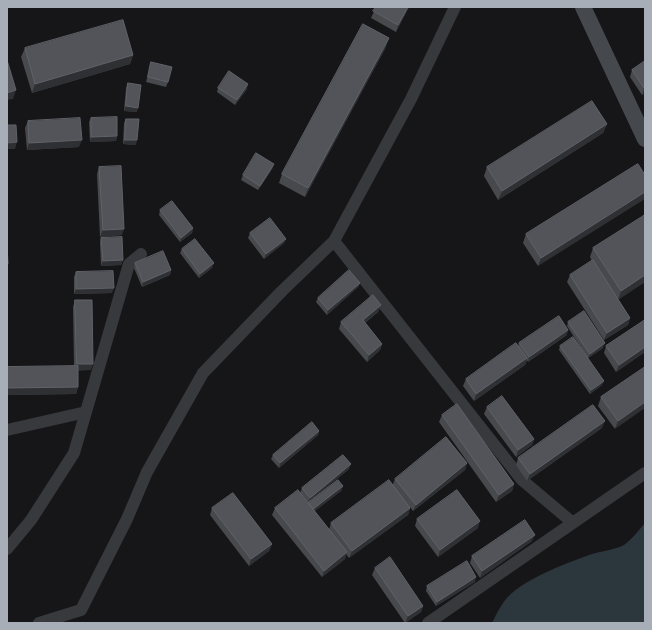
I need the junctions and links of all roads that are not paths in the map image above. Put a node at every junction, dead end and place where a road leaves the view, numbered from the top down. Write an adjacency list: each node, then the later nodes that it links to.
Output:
1 (455, 7): 4 (street)
2 (582, 7): 3 (street)
3 (645, 139)
4 (334, 241): 9 (street); 11 (street)
5 (141, 254): 6 (street)
6 (86, 412): 7 (street); 10 (street)
7 (7, 430)
8 (645, 473): 9 (street)
9 (573, 522): 12 (street)
10 (7, 549)
11 (39, 623)
12 (428, 623)

